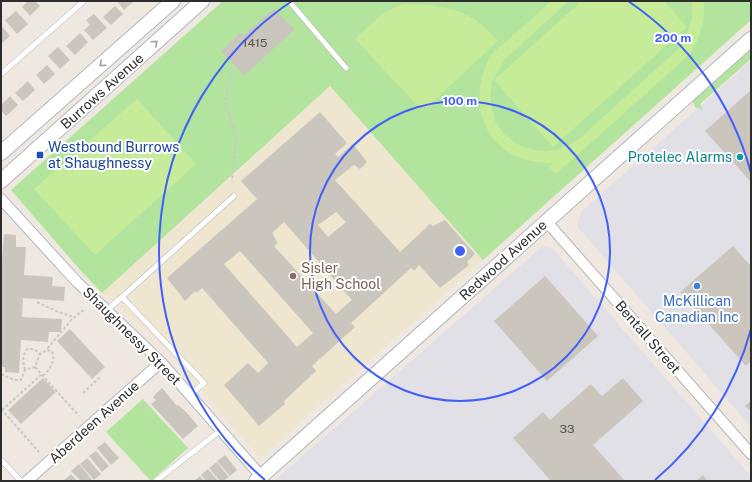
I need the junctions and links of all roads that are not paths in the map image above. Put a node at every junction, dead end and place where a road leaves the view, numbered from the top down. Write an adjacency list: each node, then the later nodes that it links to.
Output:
1 (84, 1): 7 (lane)
2 (173, 1): 8 (street, Burrows Avenue, one-way to 8)
3 (202, 1): 9 (street, Burrows Avenue, one-way to 3)
4 (289, 1): 6 (lane)
5 (751, 39): 12 (street, Redwood Avenue)
6 (346, 68)
7 (1, 74)
8 (1, 154)
9 (1, 181)
10 (234, 196): 13 (lane)
11 (1, 199): 14 (street, Shaughnessy Street)
12 (546, 221): 18 (street, Bentall Street); 20 (street, Redwood Avenue)
13 (122, 297): 14 (lane); 16 (lane)
14 (107, 310): 15 (street, Shaughnessy Street)
15 (161, 362): 16 (street, Shaughnessy Street); 22 (street, Aberdeen Avenue)
16 (190, 395): 17 (street, Shaughnessy Street)
17 (221, 430): 20 (street, Shaughnessy Street); 23 (lane)
18 (751, 454)
19 (1, 460): 21 (lane)
20 (258, 479)
21 (21, 481)
22 (27, 481)
23 (156, 481)

